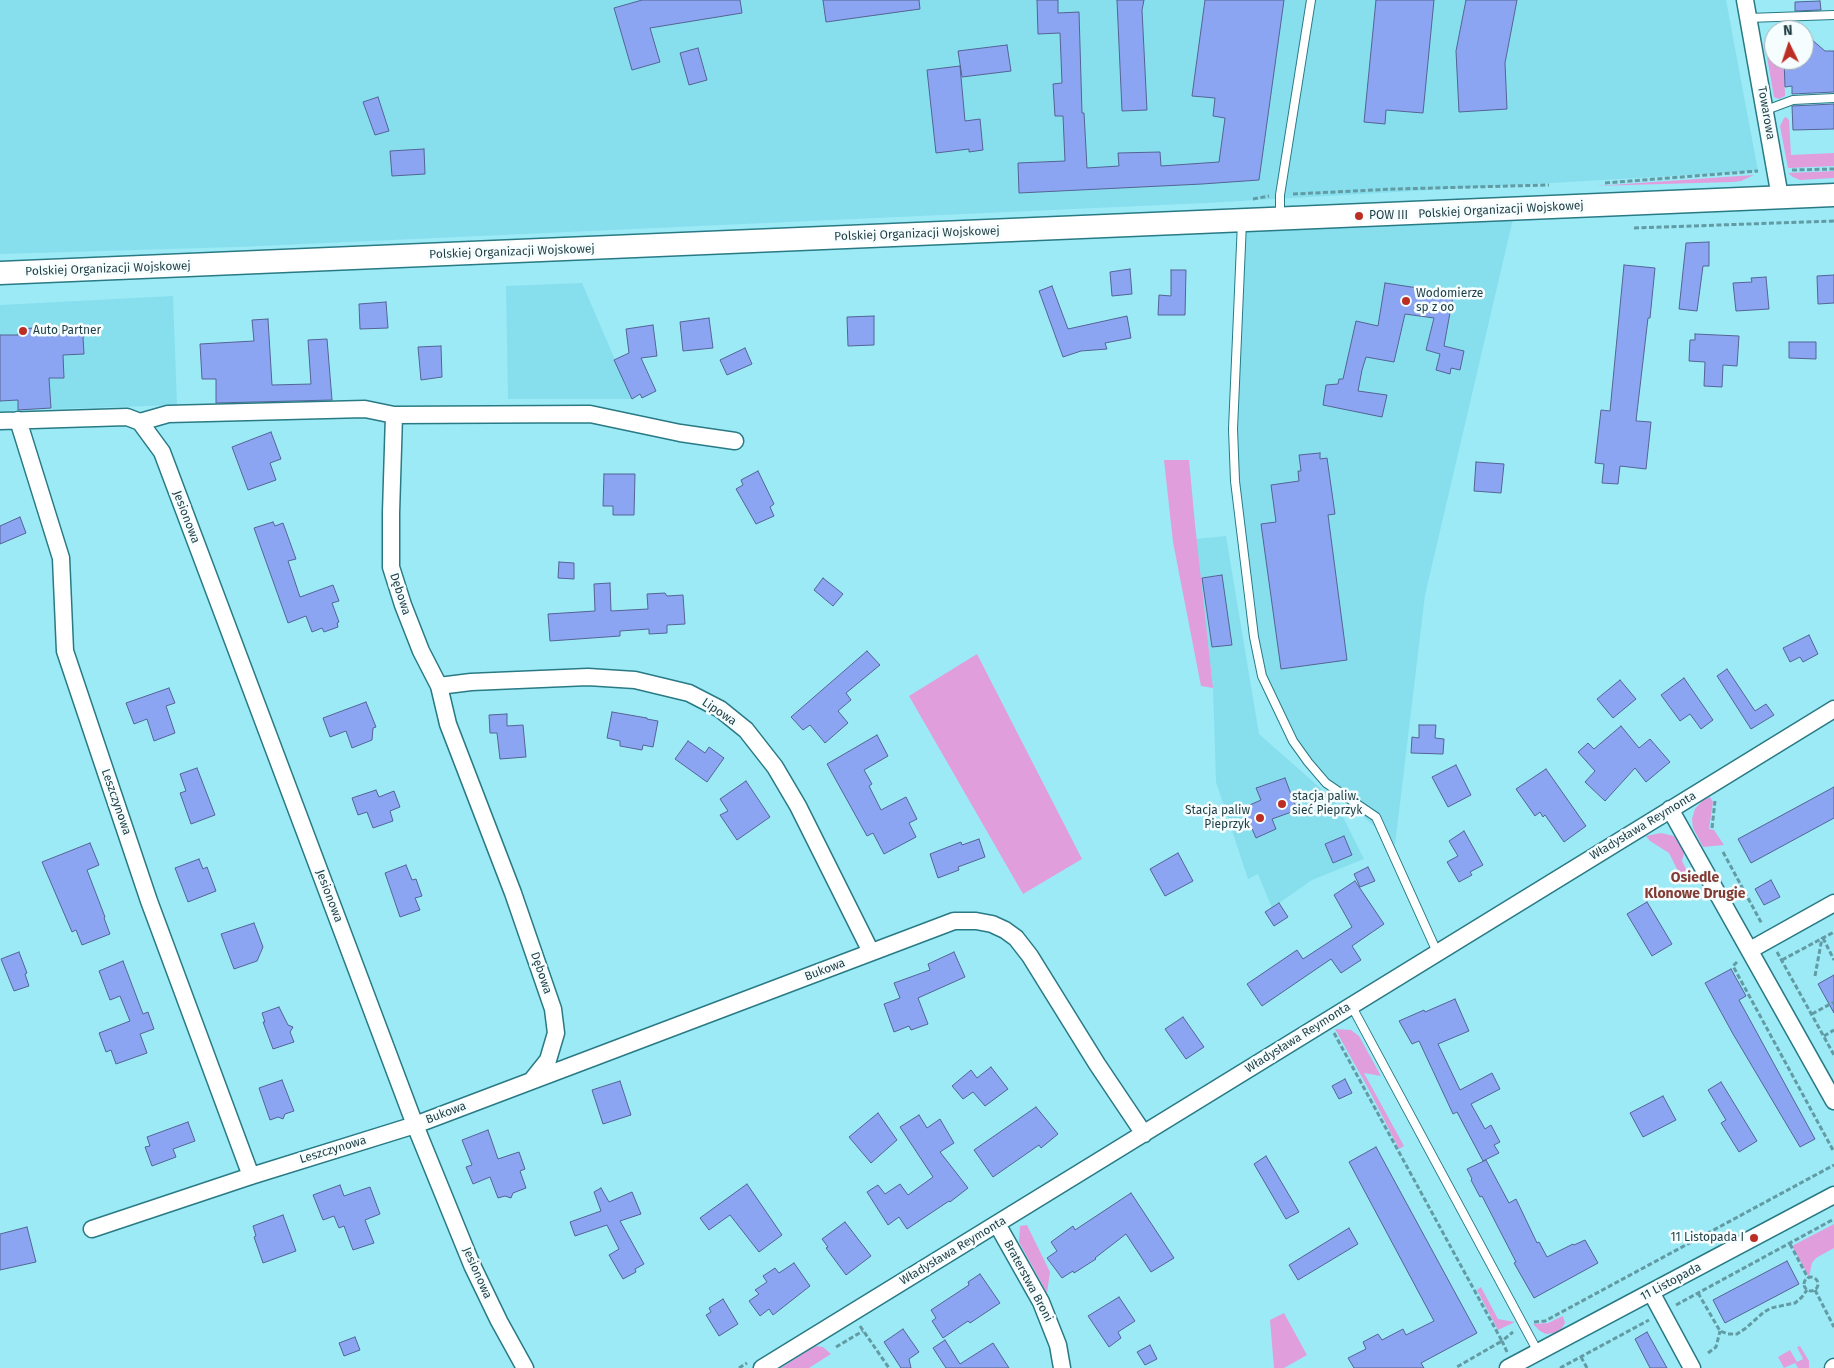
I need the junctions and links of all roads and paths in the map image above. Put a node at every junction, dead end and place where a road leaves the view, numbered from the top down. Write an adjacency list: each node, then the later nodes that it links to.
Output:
1 (1311, 0): 11 (lane)
2 (1745, 0): 4 (street, Towarowa)
3 (1834, 15): 4 (lane)
4 (1748, 18): 6 (street, Towarowa)
5 (1834, 98): 6 (lane)
6 (1766, 110): 8 (street, Towarowa)
7 (1834, 169): 8 (path)
8 (1776, 171): 9 (path); 13 (street, Towarowa)
9 (1602, 183)
10 (1556, 185): 11 (path)
11 (1280, 195): 14 (lane); 15 (path)
12 (1834, 195): 13 (main road, Polskiej Organizacji Wojskowej)
13 (1780, 197): 14 (main road, Polskiej Organizacji Wojskowej)
14 (1280, 219): 15 (main road, Polskiej Organizacji Wojskowej)
15 (1242, 221): 18 (main road, Polskiej Organizacji Wojskowej); 32 (lane)
16 (1834, 221): 17 (path)
17 (1634, 228)
18 (0, 274)
19 (394, 416): 22 (street); 23 (street); 24 (street, Dębowa)
20 (18, 420): 21 (street); 22 (street); 48 (street, Leszczynowa)
21 (0, 421)
22 (140, 422): 44 (street, Jesionowa)
23 (735, 441)
24 (439, 686): 31 (street, Lipowa); 42 (street, Dębowa)
25 (1834, 708): 26 (street, Władysława Reymonta)
26 (1670, 809): 30 (street); 32 (street, Władysława Reymonta)
27 (1834, 903): 30 (street)
28 (1834, 932): 29 (path)
29 (1822, 938): 33 (path); 34 (path); 35 (path)
30 (1750, 950): 43 (street); 46 (path)
31 (871, 952): 42 (street, Bukowa); 45 (street, Bukowa)
32 (1437, 952): 37 (street, Władysława Reymonta)
33 (1782, 960)
34 (1834, 960)
35 (1815, 976)
36 (1834, 1002): 38 (path)
37 (1350, 1005): 39 (street, Władysława Reymonta); 61 (lane)
38 (1812, 1014)
39 (1327, 1020): 45 (street, Władysława Reymonta); 65 (path)
40 (1834, 1030): 41 (path)
41 (1824, 1036)
42 (530, 1081): 44 (street, Bukowa)
43 (1834, 1101)
44 (415, 1125): 48 (street, Leszczynowa); 71 (street, Jesionowa)
45 (1144, 1134): 51 (street, Władysława Reymonta)
46 (1834, 1152)
47 (1834, 1165): 61 (path)
48 (251, 1176): 52 (street, Leszczynowa)
49 (1834, 1195): 57 (street, 11 Listopada)
50 (1834, 1219): 53 (path)
51 (997, 1224): 59 (street, Władysława Reymonta); 74 (street, Braterstwa Broni)
52 (92, 1229)
53 (1790, 1244): 54 (path); 58 (path)
54 (1808, 1278): 55 (path); 56 (path)
55 (1806, 1290): 56 (path); 64 (path)
56 (1815, 1290): 62 (path)
57 (1651, 1292): 60 (street); 67 (street, 11 Listopada)
58 (1698, 1293): 60 (path); 64 (path)
59 (851, 1313): 63 (path); 72 (street, Władysława Reymonta)
60 (1662, 1313): 69 (path); 78 (street)
61 (1523, 1324): 65 (path); 67 (lane)
62 (1834, 1327)
63 (863, 1331): 66 (path); 73 (path)
64 (1720, 1332): 68 (path)
65 (1502, 1341): 70 (path); 75 (path)
66 (836, 1347)
67 (1538, 1352): 70 (street, 11 Listopada)
68 (1708, 1354)
69 (1581, 1357): 76 (path); 77 (path)
70 (1511, 1366)
71 (525, 1368)
72 (762, 1368)
73 (889, 1368)
74 (1062, 1368)
75 (1455, 1368)
76 (1560, 1368)
77 (1587, 1368)
78 (1692, 1368)

